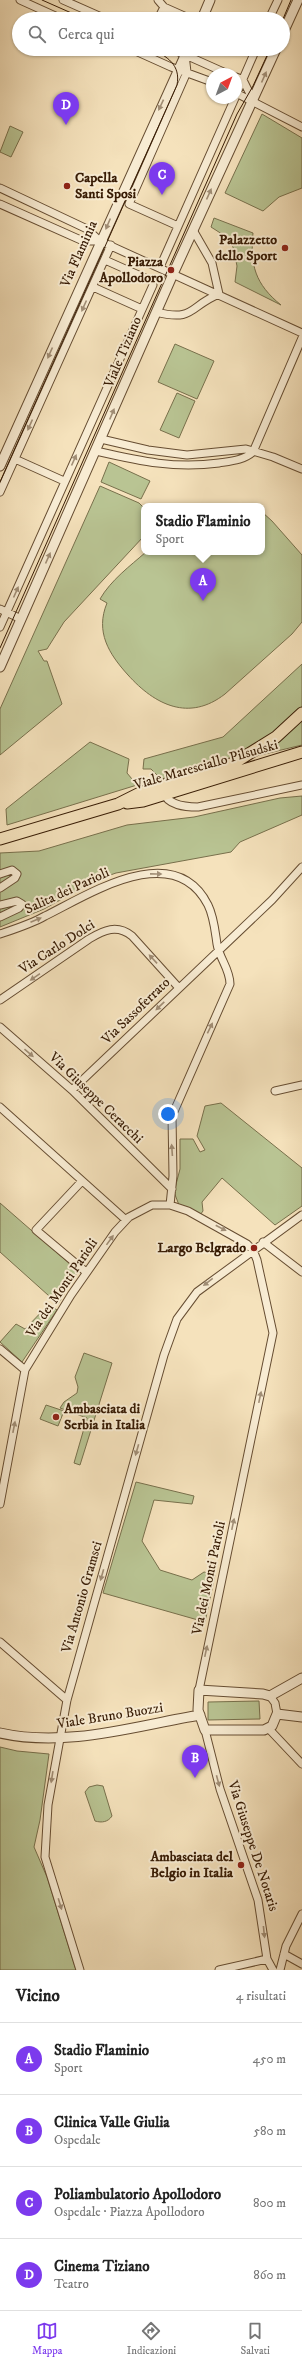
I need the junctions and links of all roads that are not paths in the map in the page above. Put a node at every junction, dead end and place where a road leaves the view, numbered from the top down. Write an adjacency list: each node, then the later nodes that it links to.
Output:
1 (20, 0): 8 (street)
2 (63, 0): 9 (street)
3 (158, 0): 7 (street)
4 (210, 0): 12 (street)
5 (278, 0): 13 (street)
6 (298, 0): 14 (street)
7 (164, 7): 10 (street); 11 (street)
8 (47, 12)
9 (90, 12)
10 (162, 12)
11 (175, 12)
12 (205, 12)
13 (272, 12)
14 (290, 18)
15 (146, 56): 22 (street)
16 (184, 56): 22 (street, Via Flaminia)
17 (186, 56): 23 (street)
18 (194, 56): 21 (street)
19 (252, 56): 24 (street)
20 (273, 56): 28 (street, Viale Tiziano, one-way to 20)
21 (217, 68)
22 (177, 70): 23 (street); 35 (street, Via Flaminia, one-way to 35)
23 (187, 72): 25 (street); 33 (street)
24 (242, 74)
25 (206, 80)
26 (242, 83): 28 (street)
27 (242, 97): 28 (street)
28 (257, 102): 30 (street); 34 (street, Viale Tiziano, one-way to 28)
29 (232, 104): 33 (street)
30 (302, 127)
31 (0, 188): 35 (street)
32 (0, 204): 35 (street)
33 (178, 226): 38 (street)
34 (193, 230): 39 (street, Viale Tiziano); 41 (street)
35 (100, 240): 36 (street); 51 (street, Via Flaminia, one-way to 51)
36 (111, 245): 37 (street, Via Flaminia); 38 (street)
37 (105, 260): 40 (street, Via Flaminia); 42 (street, Viale Tiziano)
38 (160, 267): 39 (street)
39 (173, 274): 41 (street); 43 (street, Viale Tiziano)
40 (93, 287): 42 (street); 50 (street, Via Flaminia, one-way to 50)
41 (219, 294): 43 (street); 44 (street)
42 (142, 308): 54 (street, Viale Tiziano, one-way to 42)
43 (156, 312): 46 (street, Viale Tiziano, one-way to 43)
44 (302, 333)
45 (302, 338): 48 (street)
46 (101, 439): 47 (street, Viale Tiziano); 49 (street)
47 (96, 451): 52 (street); 57 (street, Viale Tiziano, one-way to 47)
48 (253, 452): 49 (street); 52 (street); 53 (street)
49 (178, 454): 52 (street)
50 (15, 459): 54 (street); 55 (street, Via Flaminia)
51 (0, 466)
52 (177, 466)
53 (302, 469)
54 (64, 482): 56 (street, Viale Tiziano, one-way to 54)
55 (0, 492)
56 (3, 610): 57 (street); 58 (street, Viale Tiziano)
57 (21, 619): 59 (street, Viale Tiziano)
58 (0, 627)
59 (0, 667)
60 (299, 716): 65 (main road, Viale Maresciallo Pilsudski)
61 (302, 743): 63 (main road)
62 (302, 752): 63 (main road, Viale Maresciallo Pilsudski)
63 (256, 766): 65 (main road, Viale Maresciallo Pilsudski)
64 (302, 785): 65 (street)
65 (163, 790): 66 (main road, Viale Maresciallo Pilsudski)
66 (0, 838)
67 (302, 867): 73 (street, Via Sassoferrato)
68 (0, 874): 69 (street)
69 (0, 888)
70 (0, 905): 71 (street, Salita dei Parioli)
71 (0, 917)
72 (0, 934): 73 (street, Salita dei Parioli, one-way to 73)
73 (218, 950): 74 (street, Via Sassoferrato); 82 (street, Salita dei Parioli, one-way to 73)
74 (179, 988): 75 (street, Via Carlo Dolci, one-way to 75); 78 (street, Via Sassoferrato, one-way to 78)
75 (0, 1000)
76 (0, 1027): 78 (street, Via Giuseppe Ceracchi, one-way to 78)
77 (302, 1085): 79 (street)
78 (72, 1090): 82 (street, Via Giuseppe Ceracchi)
79 (275, 1091)
80 (0, 1107): 81 (street)
81 (82, 1181): 85 (street); 88 (street)
82 (172, 1189): 83 (street, Salita dei Parioli)
83 (170, 1205): 85 (street, Via dei Monti Parioli); 87 (street, Via dei Monti Parioli, one-way to 87)
84 (302, 1215): 86 (street)
85 (126, 1220): 88 (street, Via dei Monti Parioli, one-way to 85)
86 (263, 1242): 87 (street); 89 (street)
87 (253, 1250): 96 (street, Via dei Monti Parioli, one-way to 87); 98 (street, Via Antonio Gramsci, one-way to 98)
88 (86, 1272): 91 (street, Via dei Monti Parioli)
89 (302, 1272)
90 (0, 1349): 91 (street)
91 (25, 1370): 92 (street, Via dei Monti Parioli, one-way to 91)
92 (2, 1478): 93 (street, Via dei Monti Parioli)
93 (0, 1504)
94 (0, 1642): 98 (street)
95 (302, 1678): 97 (street)
96 (199, 1690): 97 (street); 100 (street)
97 (270, 1696): 99 (street)
98 (67, 1700): 105 (street, Via Antonio Gramsci)
99 (277, 1714): 101 (street); 102 (street)
100 (200, 1716): 103 (street); 105 (street, Viale Bruno Buozzi)
101 (302, 1717)
102 (269, 1729): 103 (street); 106 (street)
103 (205, 1730): 109 (street, Via Giuseppe De Notaris, one-way to 109)
104 (0, 1733): 105 (street, Viale Bruno Buozzi)
105 (58, 1739): 111 (street, Via Antonio Gramsci, one-way to 111)
106 (302, 1764)
107 (302, 1914): 108 (street)
108 (284, 1954): 110 (street); 114 (street)
109 (267, 1959): 112 (street); 113 (street, Via Giuseppe De Notaris)
110 (302, 1964)
111 (80, 1970)
112 (219, 1970)
113 (273, 1970)
114 (280, 1970)

